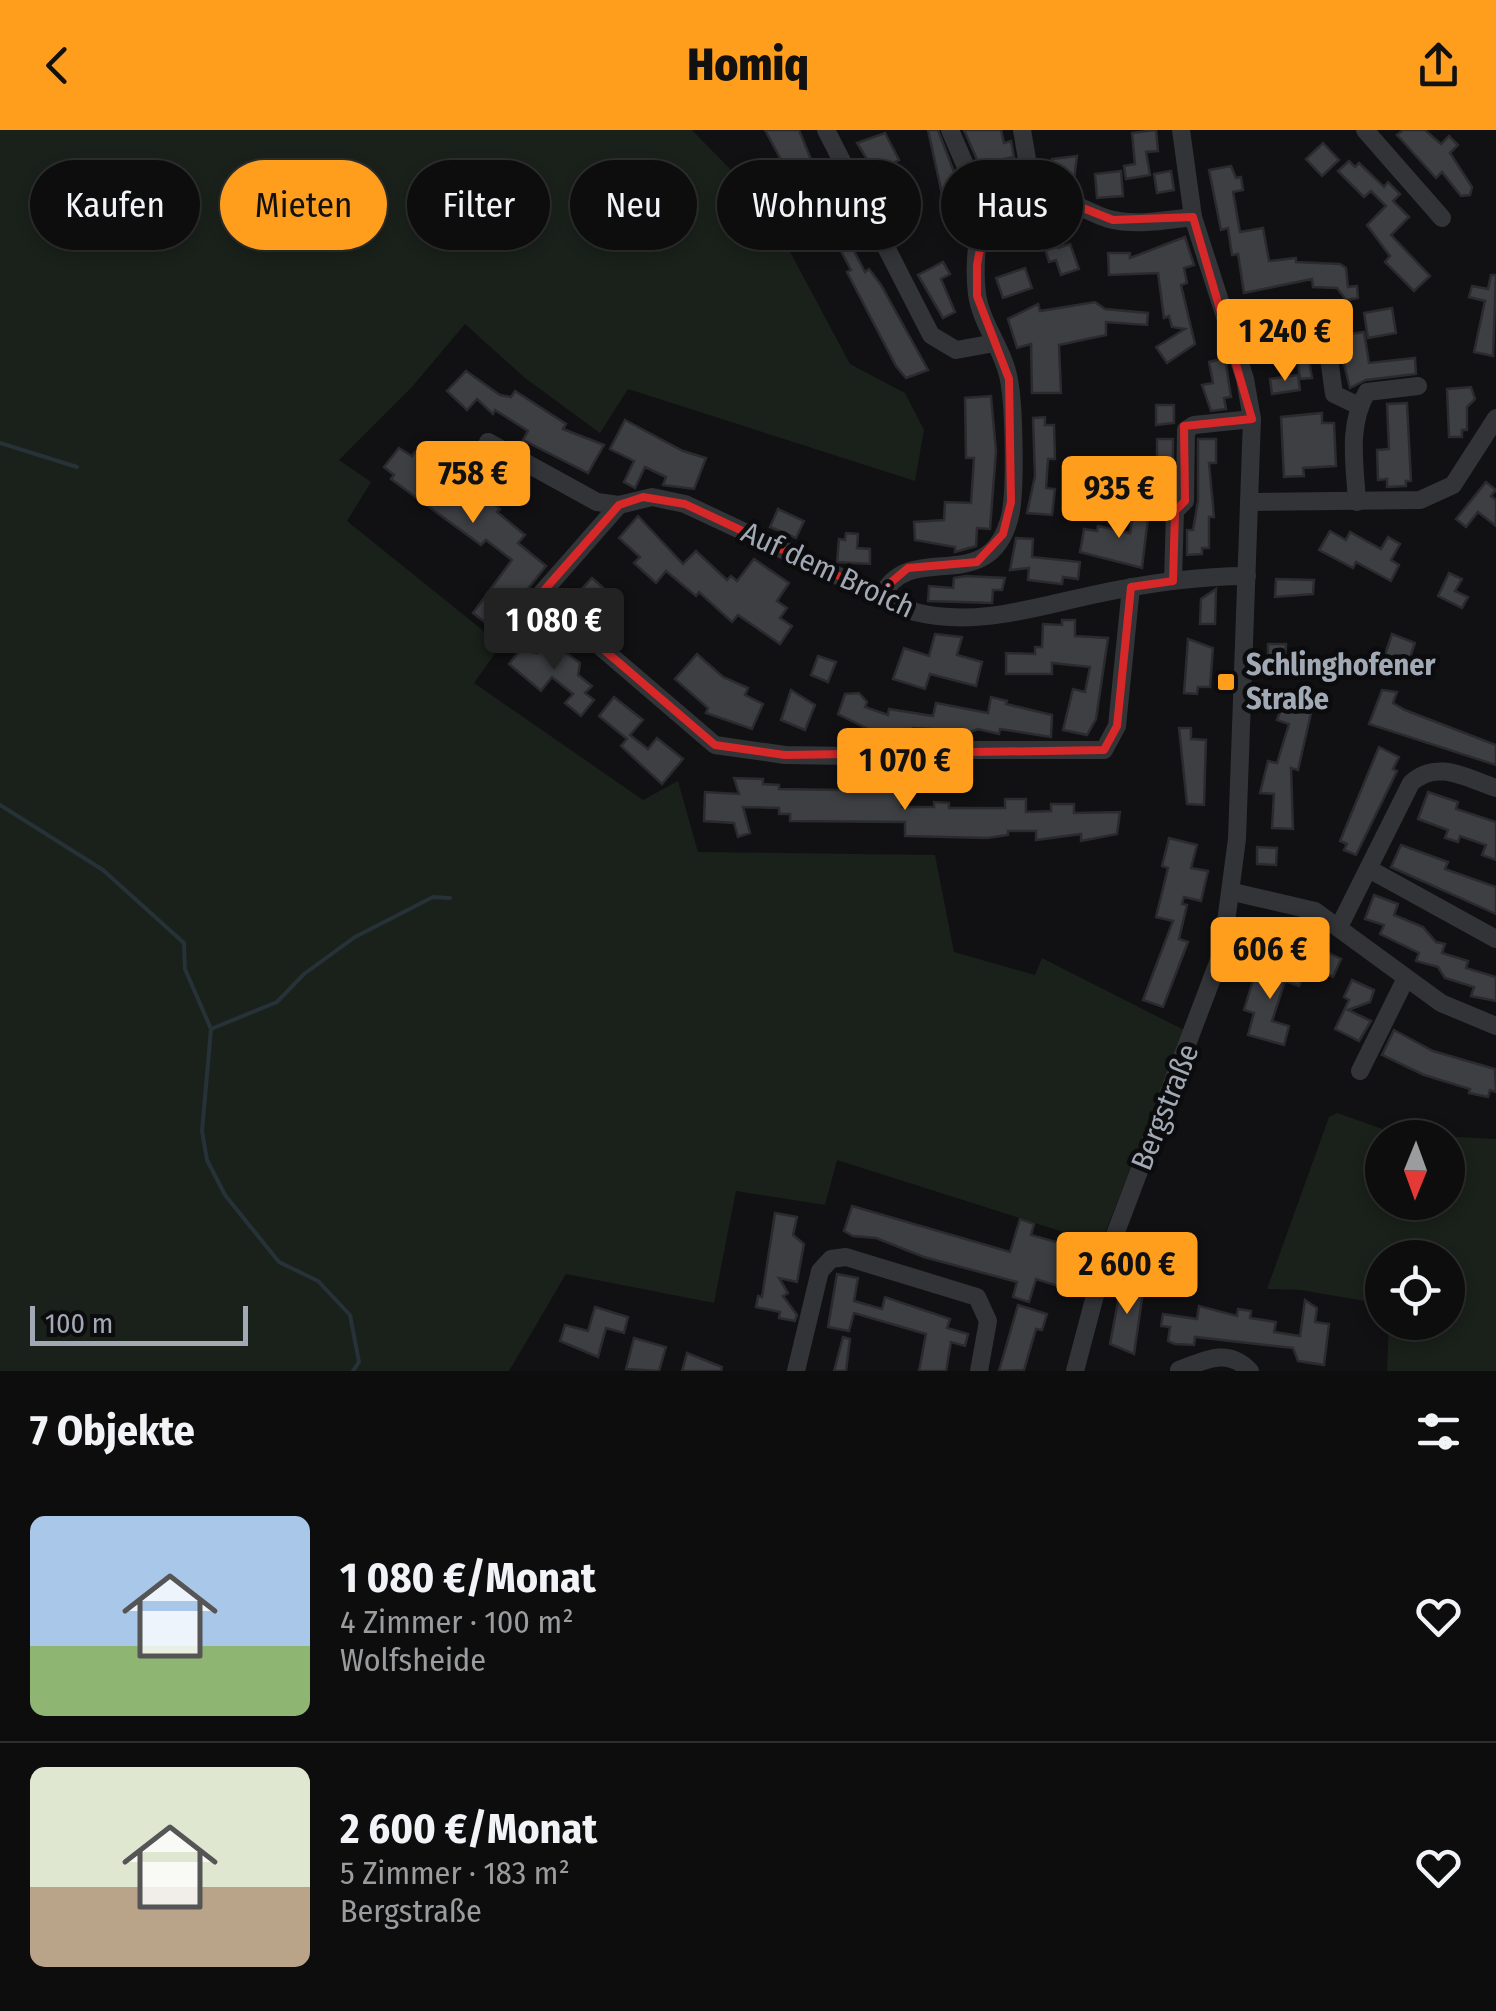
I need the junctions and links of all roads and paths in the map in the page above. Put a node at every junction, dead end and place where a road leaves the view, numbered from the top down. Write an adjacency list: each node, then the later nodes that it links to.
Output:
1 (826, 130): 12 (street)
2 (950, 130): 6 (street)
3 (1022, 130): 7 (street)
4 (1181, 130): 9 (street, Bergstraße)
5 (1364, 130): 10 (street)
6 (963, 160)
7 (1027, 160)
8 (1083, 208): 9 (street)
9 (1192, 217): 17 (street, Bergstraße)
10 (1442, 218)
11 (978, 250): 12 (street)
12 (995, 342): 26 (street)
13 (1328, 351): 15 (street)
14 (1418, 386): 15 (street)
15 (1359, 406): 21 (street)
16 (1496, 418): 19 (street)
17 (1252, 419): 20 (street, Bergstraße); 24 (street)
18 (488, 442): 22 (street, Auf dem Broich)
19 (1490, 446): 21 (street)
20 (1251, 502): 21 (street); 23 (street, Bergstraße)
21 (1357, 502)
22 (619, 505): 25 (street); 26 (street, Auf dem Broich)
23 (1246, 576): 24 (street, Auf dem Broich); 29 (street, Bergstraße)
24 (1173, 580): 25 (street, Auf dem Broich)
25 (1131, 587): 26 (street, Auf dem Broich)
26 (882, 596)
27 (1496, 788): 28 (street)
28 (1369, 869): 30 (street); 31 (street)
29 (1233, 892): 30 (street); 38 (street, Bergstraße)
30 (1340, 927): 32 (street)
31 (1496, 939)
32 (1406, 978): 33 (street); 34 (street)
33 (1496, 1026)
34 (1360, 1071)
35 (1179, 1370): 39 (street)
36 (796, 1371): 37 (street)
37 (979, 1371)
38 (1075, 1371)
39 (1250, 1371)

